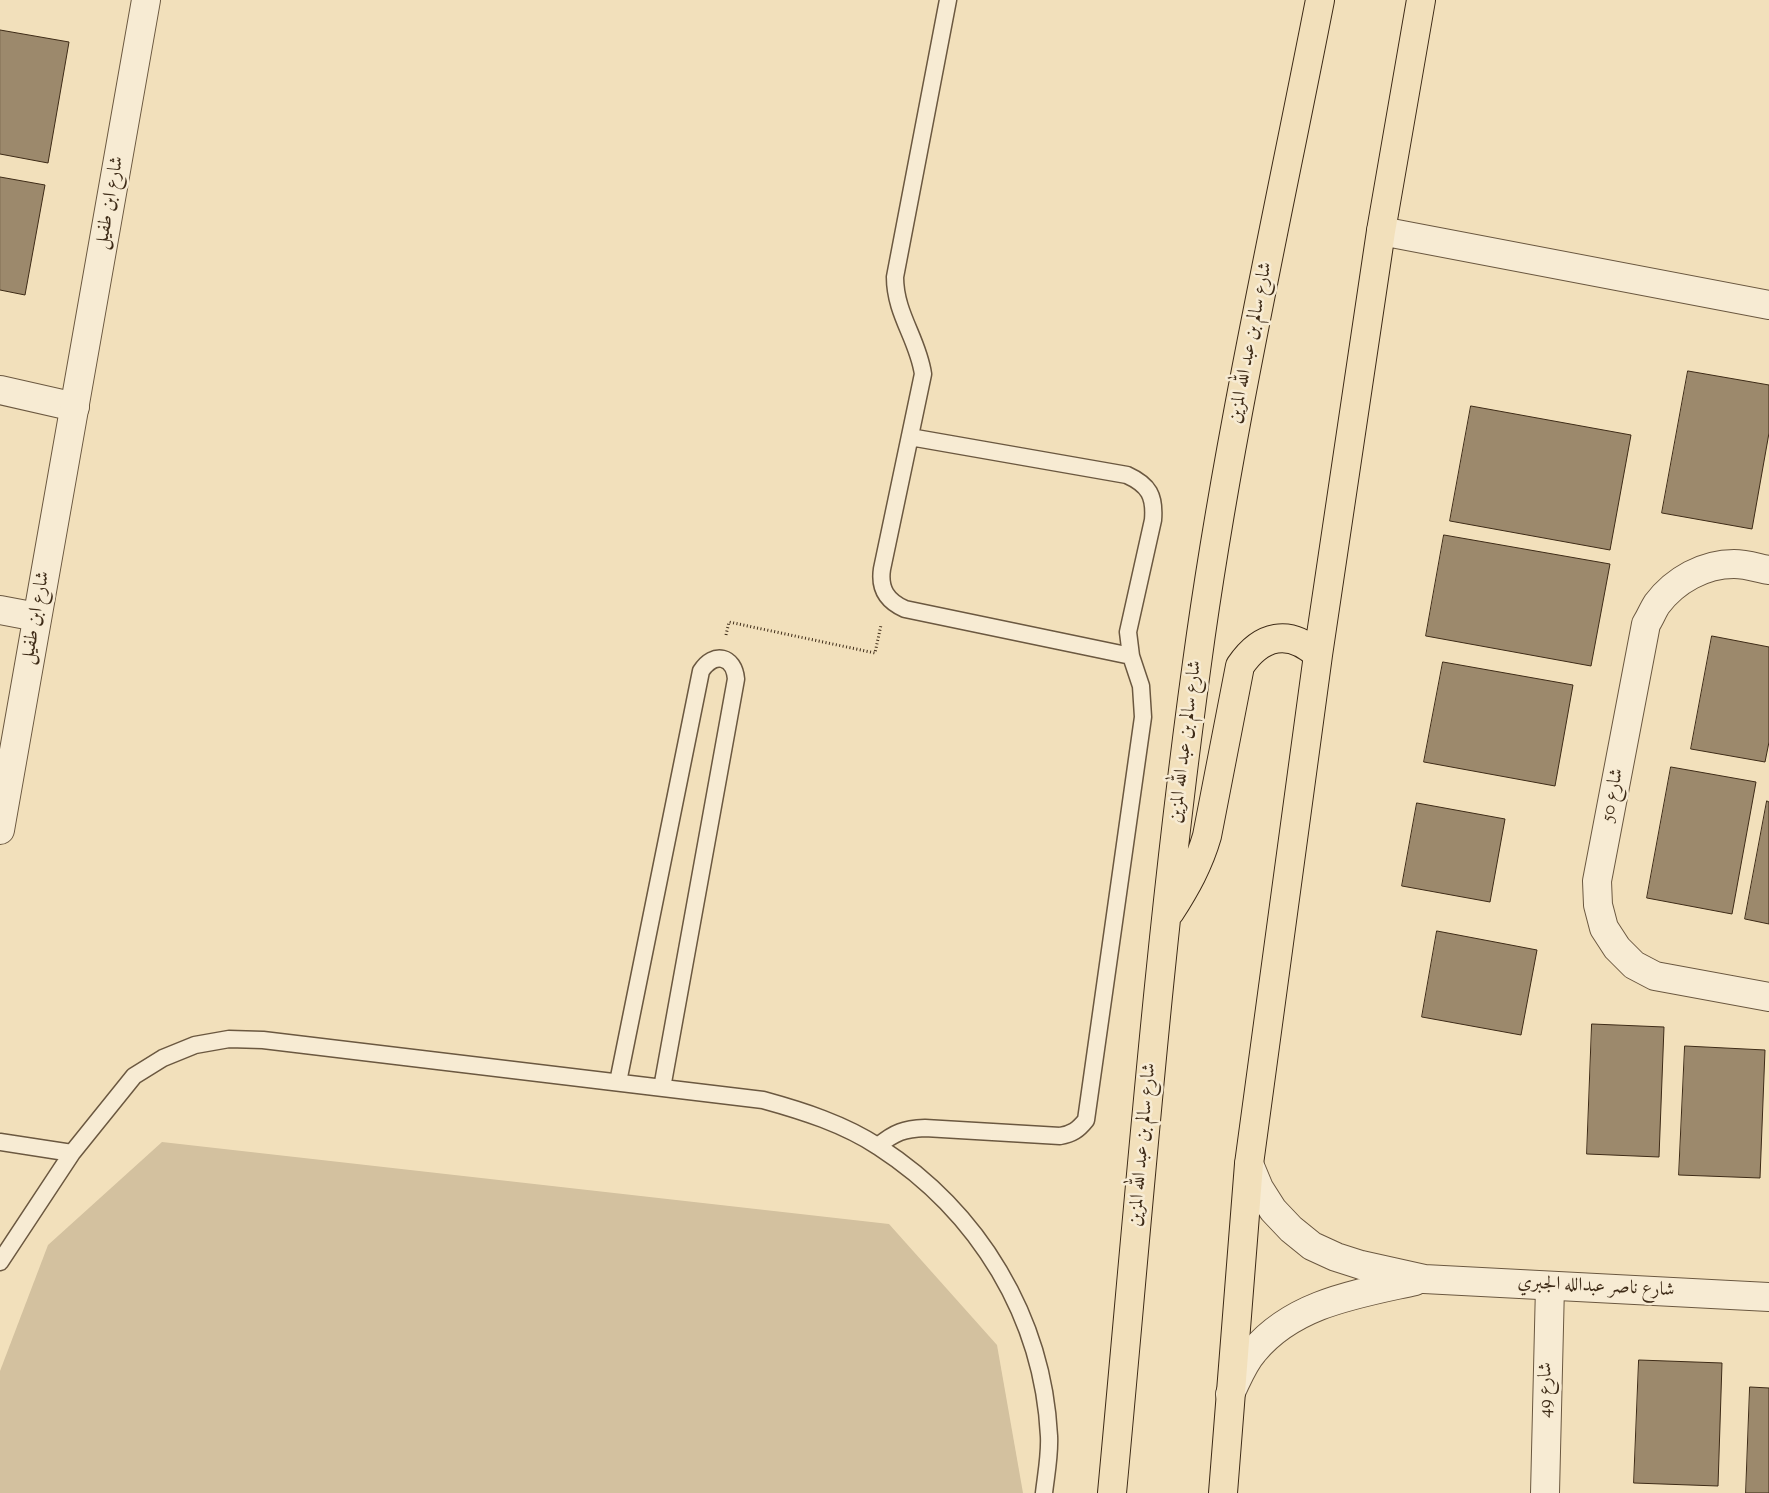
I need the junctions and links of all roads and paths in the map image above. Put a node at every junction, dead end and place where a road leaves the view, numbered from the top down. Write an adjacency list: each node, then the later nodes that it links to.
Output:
1 (146, 0): 8 (street, شارع ابن طفيل)
2 (948, 0): 9 (lane)
3 (1320, 0): 18 (main road, شارع سالم بن عبد الله المزين)
4 (1420, 0): 5 (main road)
5 (1381, 231): 6 (street); 14 (main road)
6 (1769, 305)
7 (0, 390): 8 (street)
8 (75, 406): 13 (street, شارع ابن طفيل)
9 (910, 437): 11 (lane); 15 (lane)
10 (1769, 570): 19 (street, شارع 50)
11 (887, 597): 15 (lane); 16 (path)
12 (0, 610): 13 (street)
13 (37, 617): 17 (street, شارع ابن طفيل)
14 (1318, 655): 18 (main road); 25 (main road)
15 (1131, 656): 23 (lane)
16 (721, 658): 20 (lane); 21 (lane)
17 (0, 830)
18 (1166, 919): 32 (main road, شارع سالم بن عبد الله المزين)
19 (1769, 997)
20 (618, 1082): 21 (lane); 24 (lane)
21 (662, 1088): 23 (lane)
22 (0, 1142): 24 (lane)
23 (878, 1146): 31 (lane)
24 (72, 1154): 26 (lane)
25 (1248, 1164): 27 (street, شارع ناصر عبدالله الجبري); 30 (main road)
26 (0, 1262)
27 (1424, 1279): 28 (street, شارع ناصر عبدالله الجبري); 30 (street, شارع ناصر عبدالله الجبري)
28 (1550, 1286): 29 (street, شارع ناصر عبدالله الجبري); 34 (street, شارع 49)
29 (1769, 1297)
30 (1230, 1395): 33 (main road)
31 (1044, 1493)
32 (1112, 1493)
33 (1223, 1493)
34 (1545, 1493)

